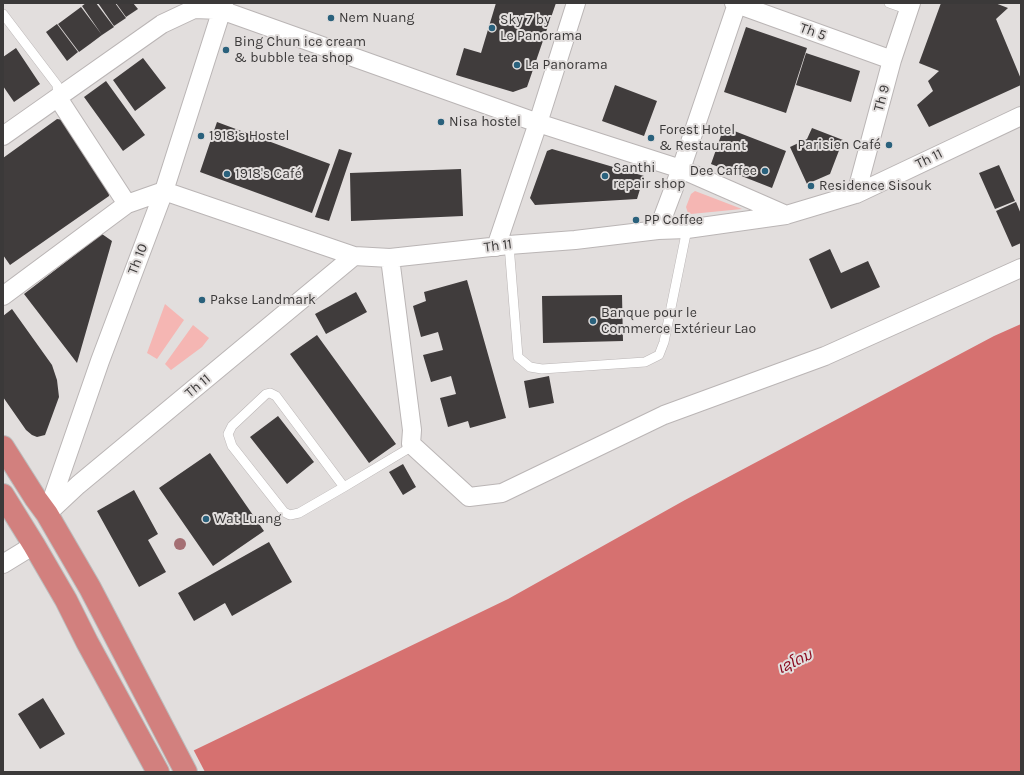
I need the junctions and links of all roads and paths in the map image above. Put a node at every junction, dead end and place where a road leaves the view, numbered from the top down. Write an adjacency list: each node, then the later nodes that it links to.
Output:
1 (576, 3): 10 (street)
2 (736, 3): 7 (street, Th 5); 12 (street)
3 (888, 3): 5 (lane)
4 (223, 6): 8 (street); 10 (street); 13 (street, Th 10)
5 (910, 7): 7 (street, Th 9)
6 (3, 14): 8 (lane)
7 (892, 60): 14 (street, Th 9)
8 (58, 98): 11 (street); 15 (street)
9 (1021, 116): 14 (street, Th 11)
10 (538, 123): 12 (street); 19 (street)
11 (3, 136)
12 (681, 169): 16 (street); 18 (street)
13 (164, 191): 15 (street); 20 (street); 28 (street, Th 10)
14 (856, 194): 16 (street, Th 11)
15 (127, 204): 23 (street)
16 (786, 215): 17 (street, Th 11)
17 (687, 229): 18 (street, Th 11); 19 (lane)
18 (658, 230): 19 (street, Th 11)
19 (502, 246): 21 (street, Th 11)
20 (354, 256): 21 (street, Th 11); 28 (street, Th 11)
21 (390, 258): 24 (street)
22 (1021, 268): 24 (street)
23 (3, 296)
24 (411, 444): 26 (lane)
25 (3, 447): 28 (highway)
26 (344, 487): 26 (lane)
27 (3, 495): 29 (highway)
28 (47, 514): 32 (highway)
29 (34, 545): 30 (street); 31 (highway)
30 (3, 564)
31 (158, 772)
32 (186, 772)

